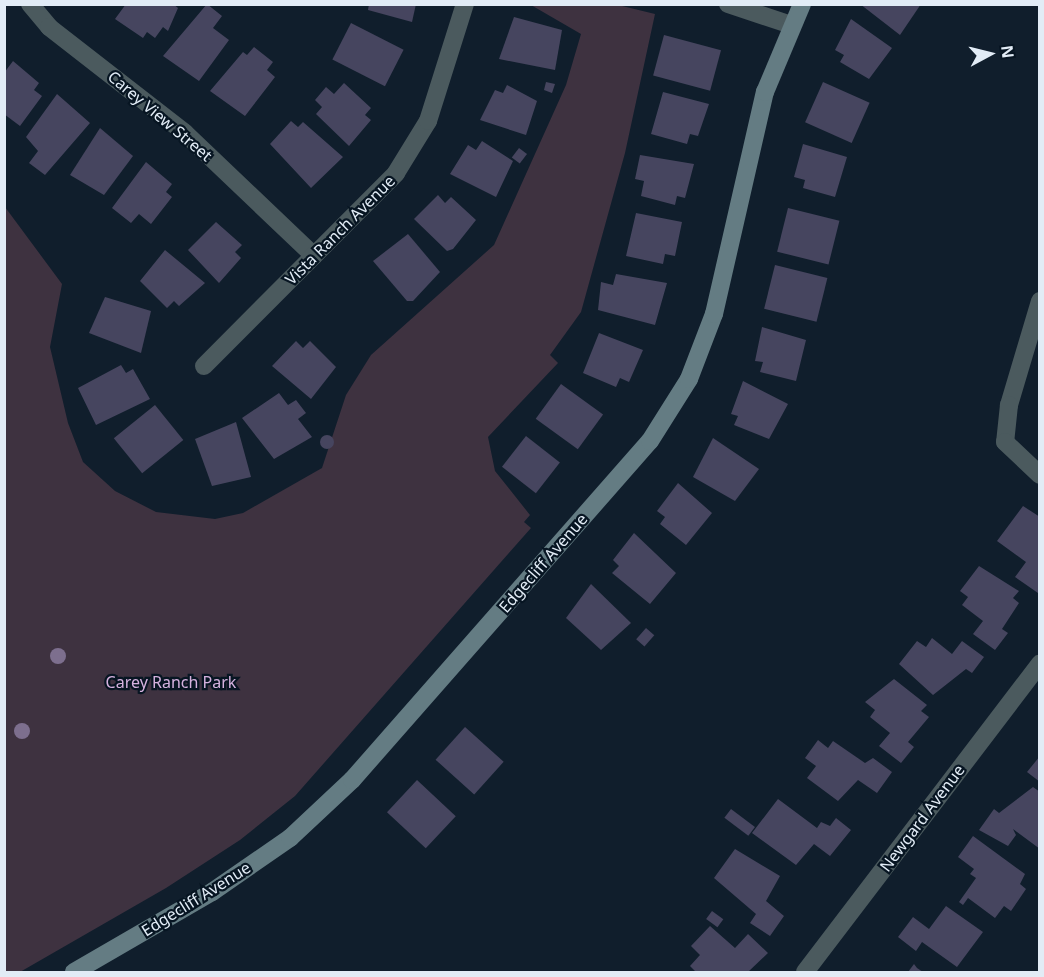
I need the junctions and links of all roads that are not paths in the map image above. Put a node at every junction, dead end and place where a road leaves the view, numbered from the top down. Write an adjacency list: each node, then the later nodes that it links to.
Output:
1 (30, 4): 6 (street, Carey View Street)
2 (465, 4): 6 (street, Vista Ranch Avenue)
3 (728, 4): 5 (street)
4 (802, 4): 5 (street, Edgecliff Avenue)
5 (791, 26): 11 (street, Edgecliff Avenue)
6 (314, 256): 8 (street, Vista Ranch Avenue)
7 (1040, 301): 9 (street)
8 (204, 366)
9 (1040, 475)
10 (1040, 663): 12 (street, Newgard Avenue)
11 (74, 972)
12 (805, 972)

